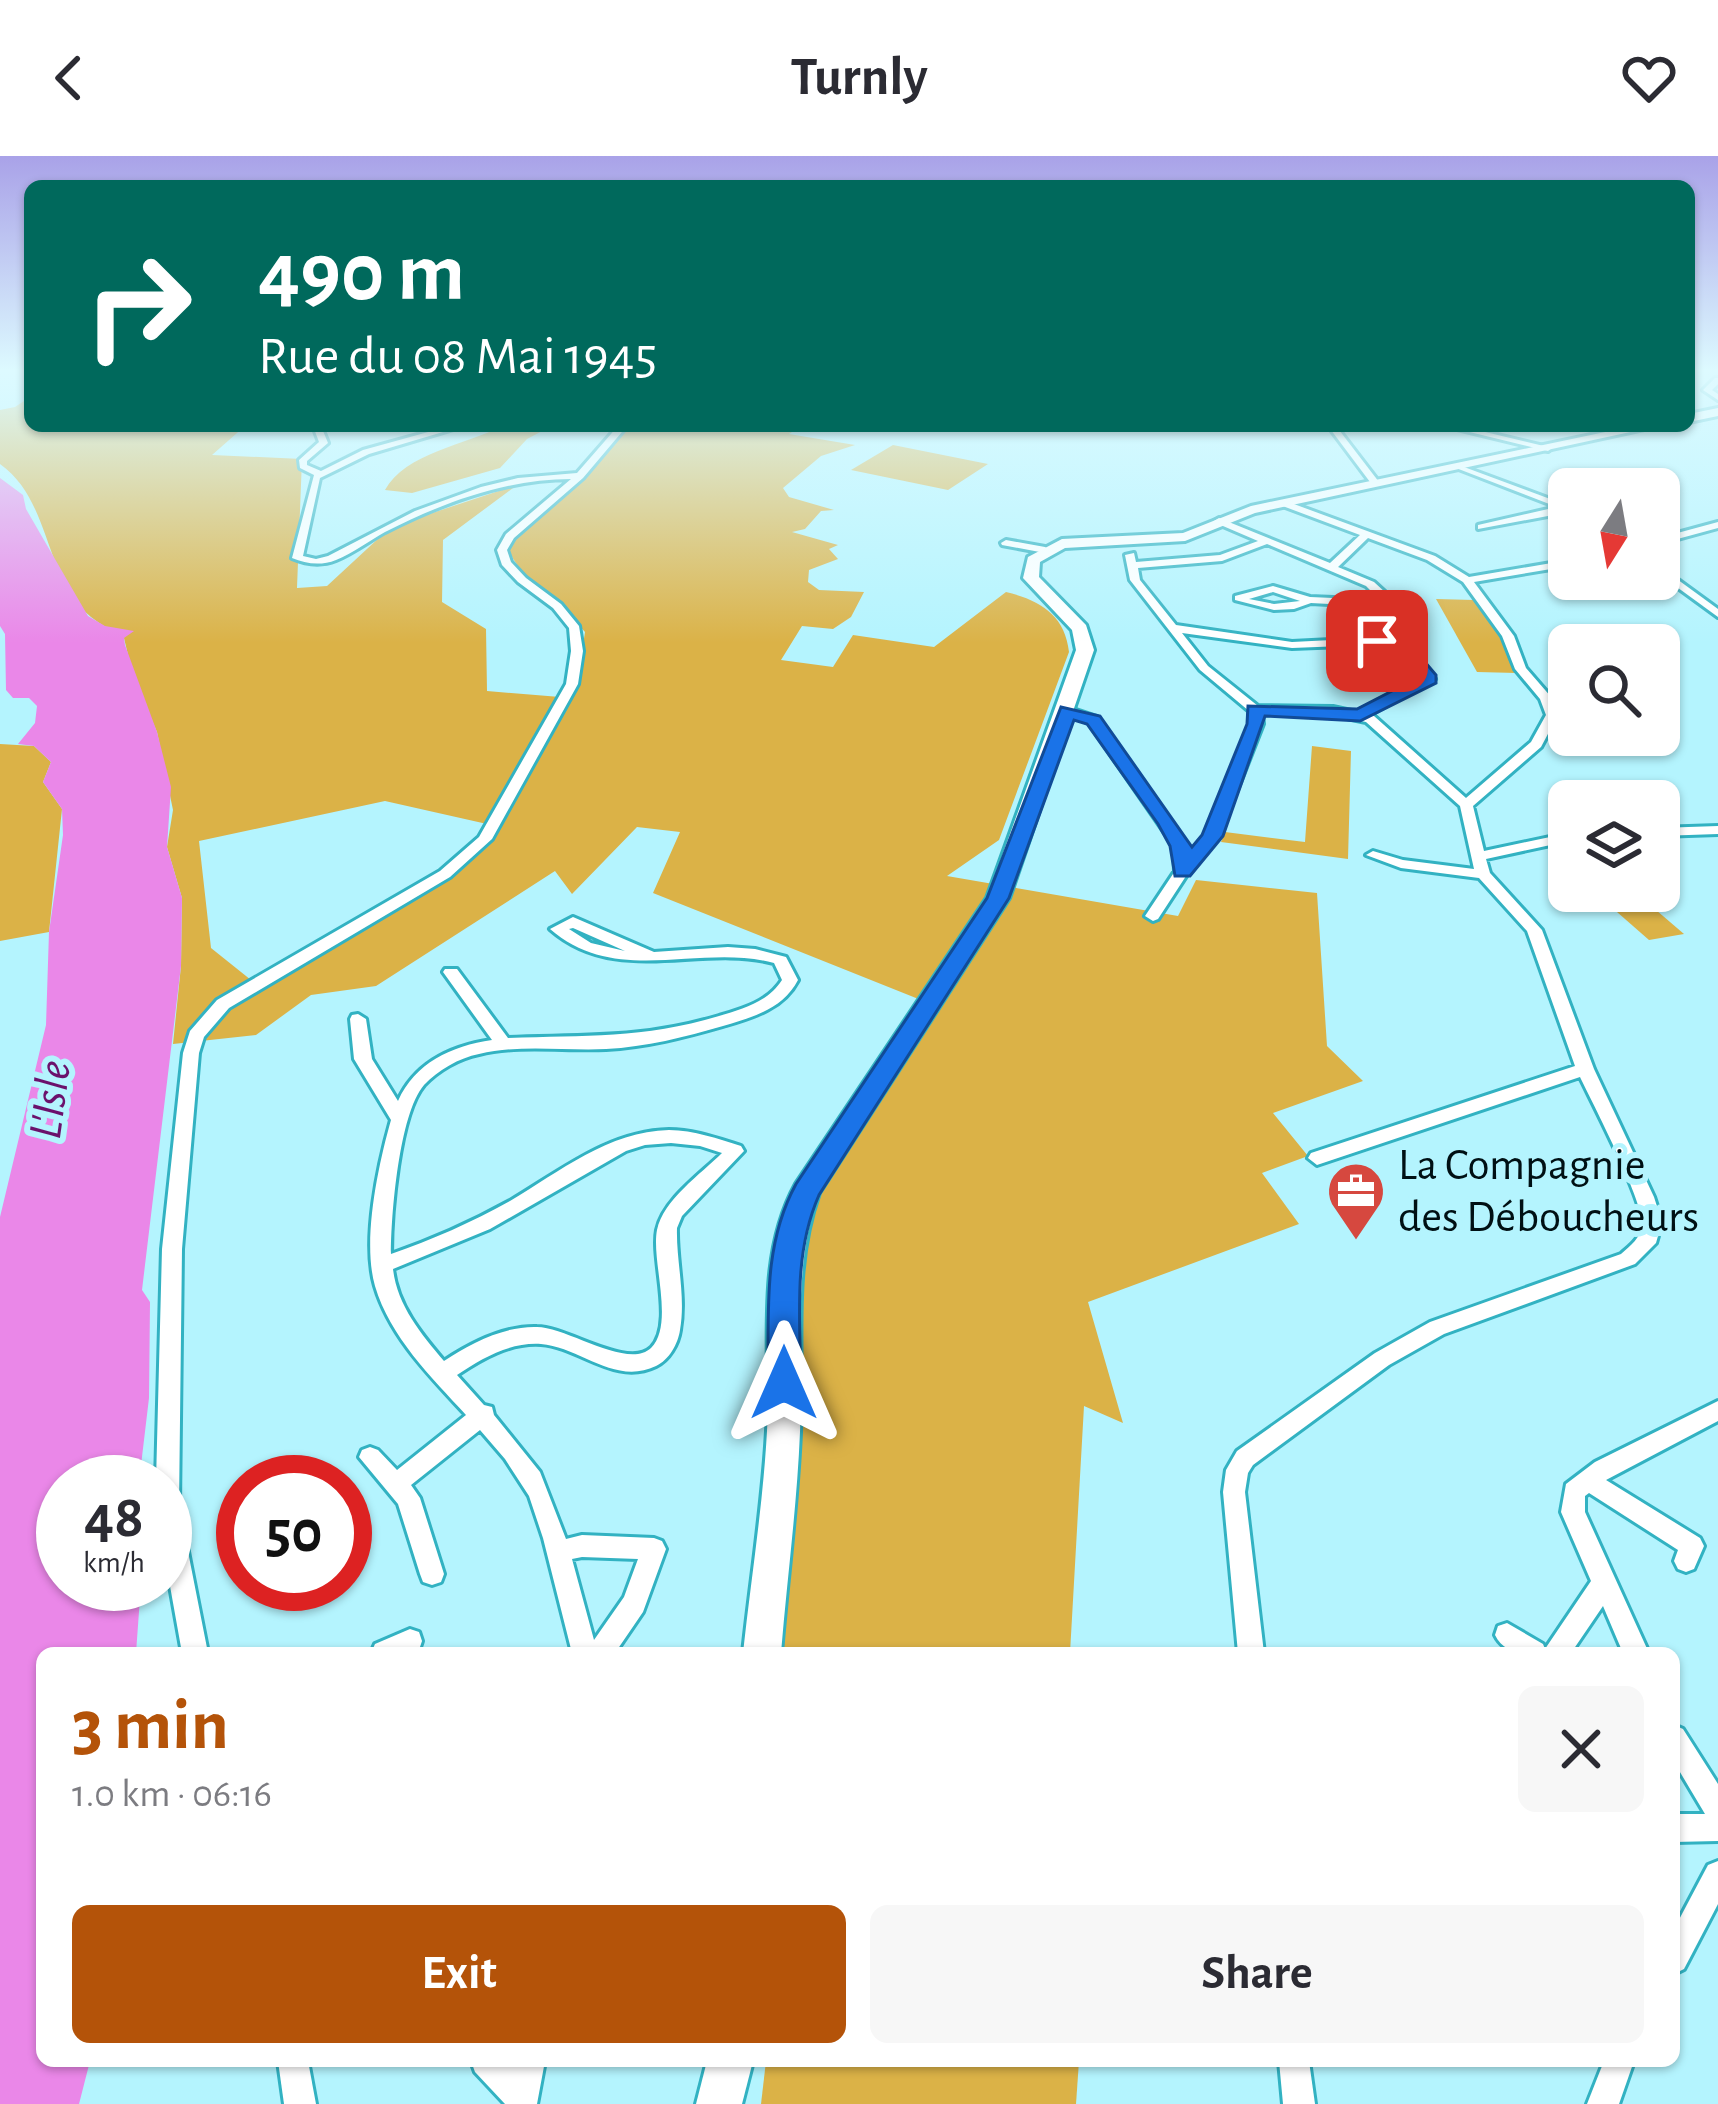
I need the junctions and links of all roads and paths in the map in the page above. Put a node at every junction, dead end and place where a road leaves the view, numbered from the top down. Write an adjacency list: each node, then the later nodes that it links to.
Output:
1 (304, 461): 7 (street)
2 (347, 461): 7 (street)
3 (593, 461): 8 (street)
4 (1358, 461): 9 (street)
5 (1484, 461): 6 (main road)
6 (1459, 466): 9 (main road); 11 (street)
7 (320, 474): 8 (street)
8 (580, 476): 63 (street)
9 (1376, 484): 13 (main road)
10 (1548, 495): 11 (street)
11 (1545, 496): 12 (street)
12 (1548, 498)
13 (1283, 503): 15 (main road); 19 (street)
14 (1548, 512): 17 (street)
15 (1219, 521): 20 (street); 22 (main road)
16 (1718, 525): 18 (street)
17 (1481, 527)
18 (1680, 535)
19 (1364, 536): 24 (street); 25 (street)
20 (1269, 540): 24 (street); 30 (street)
21 (1006, 542): 22 (street)
22 (1046, 550): 33 (main road)
23 (1548, 566): 25 (street)
24 (1332, 567): 28 (street)
25 (1467, 580): 35 (street)
26 (1680, 585): 29 (street)
27 (1309, 600): 27 (street); 28 (street)
28 (1388, 604): 31 (street)
29 (1718, 614)
30 (1173, 628): 31 (street); 32 (street)
31 (1396, 640): 34 (street)
32 (1255, 710): 34 (street); 41 (street)
33 (1067, 711): 41 (street); 67 (main road)
34 (1360, 715): 35 (street)
35 (1466, 806): 40 (street)
36 (1718, 830): 37 (street)
37 (1680, 831)
38 (1548, 844): 40 (street)
39 (1373, 855): 40 (street)
40 (1481, 865): 47 (street)
41 (1182, 871): 42 (street)
42 (1153, 916)
43 (652, 958): 43 (street); 46 (street)
44 (451, 972): 46 (street)
45 (358, 1019): 48 (street)
46 (503, 1043): 48 (street)
47 (1585, 1069): 49 (street); 68 (street)
48 (400, 1120): 50 (street)
49 (1317, 1158)
50 (380, 1265): 51 (street); 51 (street)
51 (445, 1372): 52 (street)
52 (484, 1414): 56 (street); 57 (street)
53 (1714, 1416): 55 (street)
54 (372, 1459): 56 (street)
55 (1587, 1480): 58 (street); 60 (street)
56 (397, 1483): 59 (street)
57 (556, 1552): 65 (street); 66 (street)
58 (1686, 1561)
59 (432, 1574)
60 (1604, 1583): 70 (street); 71 (street)
61 (1507, 1635): 69 (street)
62 (410, 1641): 64 (street)
63 (194, 1647)
64 (397, 1647)
65 (583, 1647)
66 (603, 1647)
67 (763, 1647)
68 (1250, 1647)
69 (1525, 1647)
70 (1560, 1647)
71 (1633, 1647)
72 (1680, 1748): 73 (street)
73 (1718, 1809)
74 (1718, 1827): 75 (street)
75 (1680, 1828)
76 (1718, 1875): 77 (street)
77 (1680, 1948)
78 (294, 2067): 85 (street)
79 (491, 2067): 84 (street)
80 (529, 2067): 84 (street)
81 (728, 2067): 86 (main road)
82 (1295, 2067): 87 (street)
83 (1617, 2067): 88 (street)
84 (521, 2100)
85 (300, 2104)
86 (719, 2104)
87 (1299, 2104)
88 (1603, 2104)

